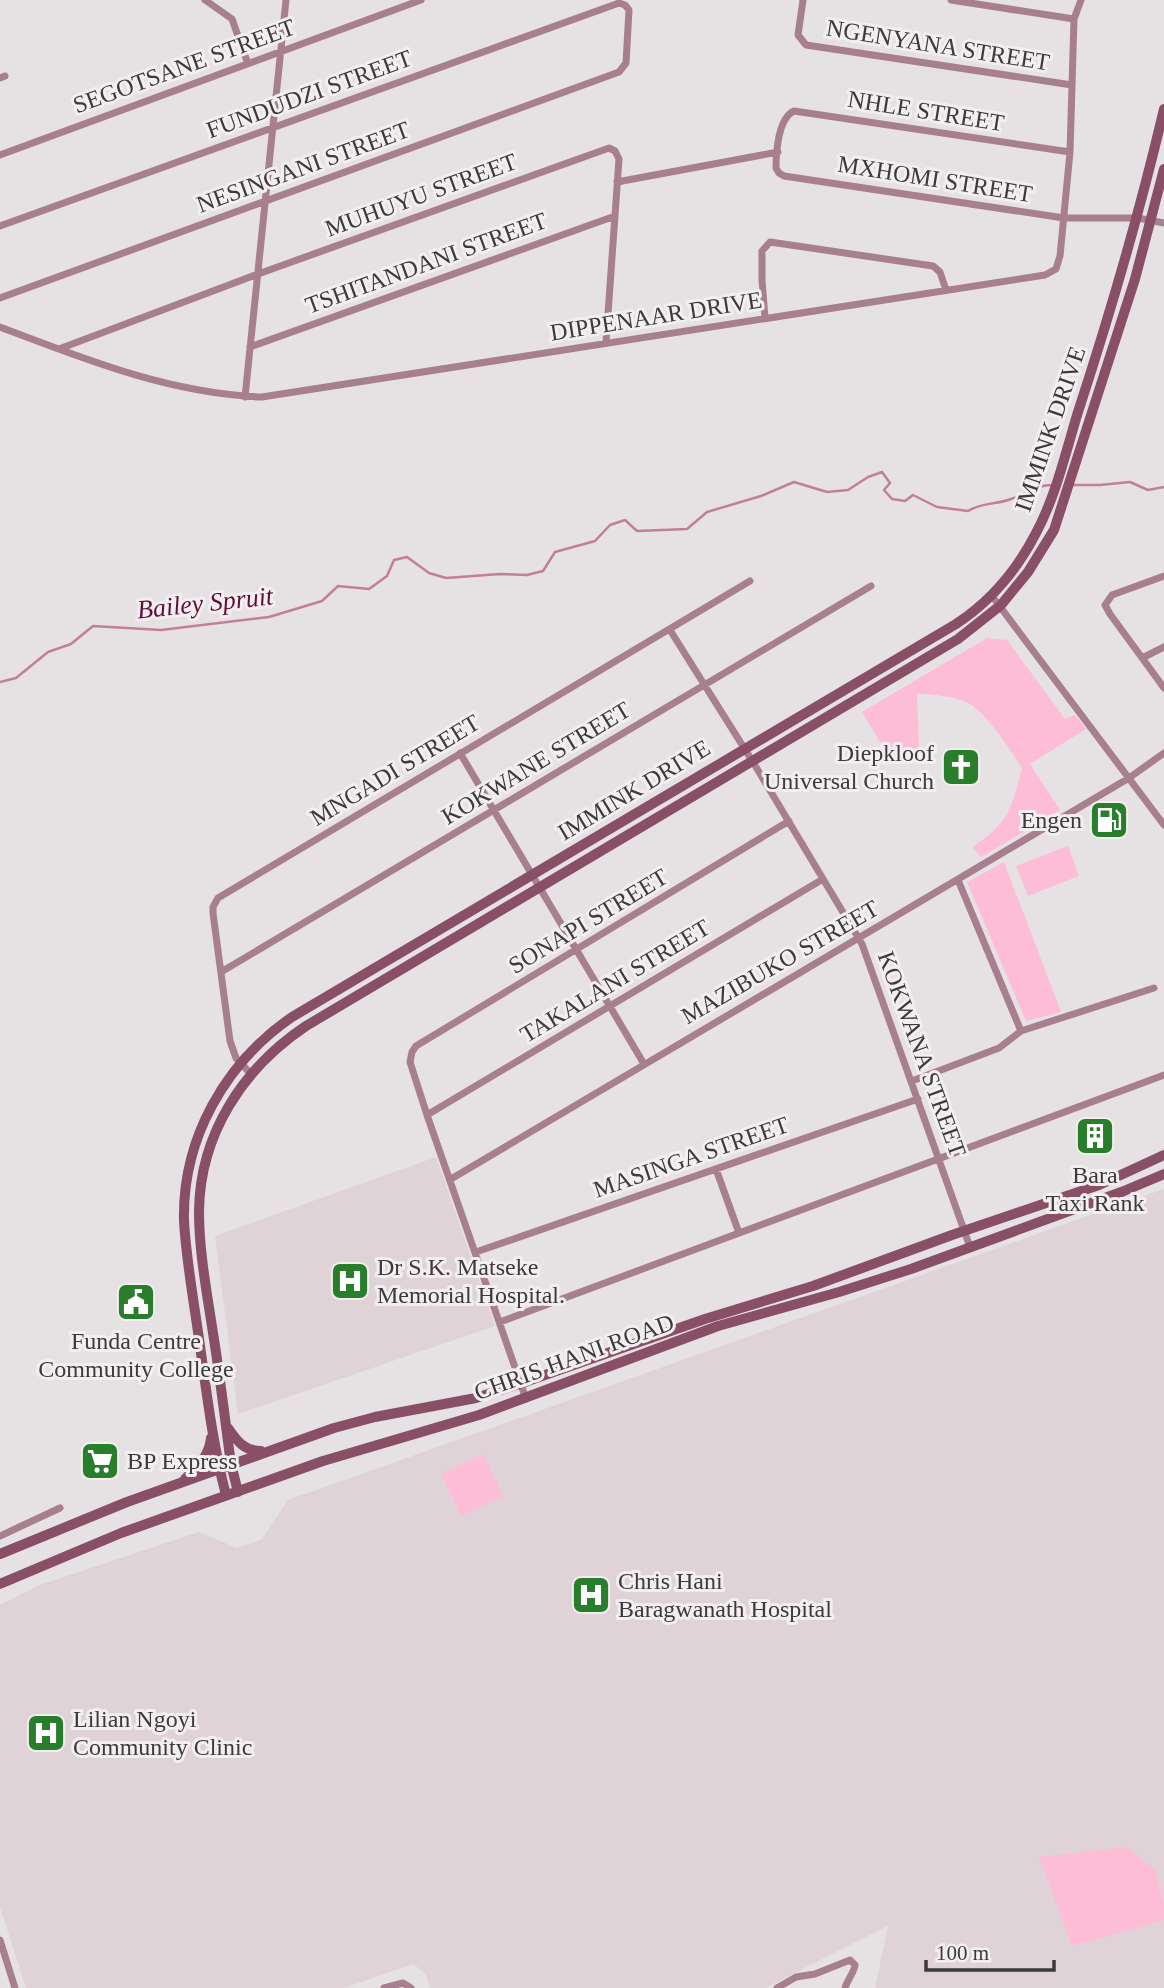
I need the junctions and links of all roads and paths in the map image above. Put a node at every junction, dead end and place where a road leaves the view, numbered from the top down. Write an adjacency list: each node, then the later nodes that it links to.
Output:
1 (205, 0): 9 (street)
2 (286, 0): 8 (street)
3 (421, 0): 8 (street, SEGOTSANE STREET)
4 (803, 0): 11 (street, NGENYANA STREET)
5 (951, 0): 7 (street)
6 (1080, 0): 7 (street, DIPPENAAR DRIVE)
7 (1074, 19): 11 (street, DIPPENAAR DRIVE)
8 (281, 51): 9 (street, SEGOTSANE STREET); 13 (street)
9 (248, 64): 16 (street, SEGOTSANE STREET)
10 (618, 72): 13 (street, FUNDUDZI STREET); 19 (street, NESINGANI STREET)
11 (1072, 85): 15 (street, DIPPENAAR DRIVE)
12 (1164, 108): 22 (main road, IMMINK DRIVE)
13 (273, 127): 19 (street); 25 (street, FUNDUDZI STREET)
14 (778, 152): 15 (street, NHLE STREET); 18 (street); 21 (street, MXHOMI STREET)
15 (1070, 152): 21 (street, DIPPENAAR DRIVE)
16 (0, 155)
17 (1164, 169): 23 (main road, IMMINK DRIVE)
18 (617, 182): 20 (street, MUHUYU STREET); 26 (street, MUHUYU STREET)
19 (265, 201): 26 (street); 28 (street, NESINGANI STREET)
20 (615, 216): 31 (street, MUHUYU STREET); 32 (street, TSHITANDANI STREET)
21 (1064, 218): 22 (street, MXHOMI STREET); 27 (street, DIPPENAAR DRIVE)
22 (1138, 218): 23 (street, MXHOMI STREET); 38 (main road, IMMINK DRIVE)
23 (1151, 220): 24 (street, MXHOMI STREET); 39 (main road, IMMINK DRIVE)
24 (1164, 223)
25 (0, 226)
26 (258, 274): 32 (street); 33 (street, MUHUYU STREET)
27 (946, 290): 29 (street, DIPPENAAR DRIVE); 29 (street)
28 (0, 298)
29 (765, 318): 31 (street, DIPPENAAR DRIVE)
30 (0, 327): 33 (street, DIPPENAAR DRIVE)
31 (606, 342): 34 (street, DIPPENAAR DRIVE)
32 (250, 347): 34 (street)
33 (59, 349): 34 (street, DIPPENAAR DRIVE)
34 (245, 397)
35 (1164, 576): 42 (street)
36 (750, 581): 40 (street, MNGADI STREET)
37 (871, 586): 43 (street, KOKWANE STREET)
38 (992, 596): 39 (street); 45 (main road, IMMINK DRIVE)
39 (1000, 605): 48 (main road, IMMINK DRIVE); 49 (street)
40 (670, 630): 43 (street, KOKWANA STREET); 46 (street, MNGADI STREET)
41 (1164, 647): 42 (street)
42 (1142, 658): 44 (street)
43 (705, 684): 45 (street, KOKWANA STREET); 50 (street, KOKWANE STREET)
44 (1164, 688)
45 (744, 748): 48 (street, KOKWANA STREET); 53 (main road, IMMINK DRIVE)
46 (460, 753): 50 (street); 59 (street, MNGADI STREET)
47 (1164, 753): 49 (street, MAZIBUKO STREET)
48 (752, 761): 51 (street, KOKWANA STREET); 56 (main road, IMMINK DRIVE)
49 (1129, 778): 52 (street); 55 (street, MAZIBUKO STREET)
50 (494, 810): 53 (street); 59 (street, KOKWANE STREET)
51 (789, 821): 54 (street, KOKWANA STREET); 58 (street, SONAPI STREET)
52 (1164, 825)
53 (531, 876): 56 (street); 63 (main road, IMMINK DRIVE)
54 (823, 879): 57 (street, KOKWANA STREET); 61 (street, TAKALANI STREET)
55 (958, 880): 57 (street, MAZIBUKO STREET); 62 (street)
56 (538, 887): 58 (street); 65 (main road, IMMINK DRIVE)
57 (858, 938): 64 (street, MAZIBUKO STREET); 67 (street, KOKWANA STREET)
58 (577, 950): 61 (street); 69 (street, SONAPI STREET)
59 (221, 972): 63 (street, MNGADI STREET)
60 (1154, 988): 62 (street)
61 (611, 1007): 64 (street); 69 (street, TAKALANI STREET)
62 (1021, 1031): 67 (street)
63 (240, 1064): 65 (street, MNGADI STREET); 84 (main road, IMMINK DRIVE)
64 (644, 1064): 74 (street, MAZIBUKO STREET)
65 (250, 1073): 83 (main road, IMMINK DRIVE)
66 (1164, 1075): 71 (street)
67 (912, 1081): 68 (street, KOKWANA STREET)
68 (918, 1099): 71 (street, KOKWANA STREET); 72 (street, MASINGA STREET)
69 (427, 1115): 74 (street)
70 (1164, 1155): 76 (main road, CHRIS HANI ROAD)
71 (940, 1160): 76 (street, KOKWANA STREET); 77 (street)
72 (716, 1169): 77 (street); 79 (street, MASINGA STREET)
73 (1164, 1174): 75 (main road, CHRIS HANI ROAD)
74 (451, 1179): 79 (street)
75 (1034, 1223): 76 (main road); 78 (main road, CHRIS HANI ROAD)
76 (964, 1230): 78 (street, KOKWANA STREET); 81 (main road, CHRIS HANI ROAD)
77 (739, 1233): 80 (street)
78 (970, 1247): 82 (main road, CHRIS HANI ROAD)
79 (476, 1252): 80 (street)
80 (500, 1322): 81 (street)
81 (522, 1384): 82 (street); 85 (main road, CHRIS HANI ROAD)
82 (526, 1399): 89 (main road, CHRIS HANI ROAD)
83 (226, 1426): 85 (main road); 86 (main road)
84 (212, 1430): 87 (main road, IMMINK DRIVE); 88 (main road)
85 (270, 1451): 86 (main road, CHRIS HANI ROAD)
86 (231, 1464): 87 (main road, CHRIS HANI ROAD); 89 (main road)
87 (219, 1469): 88 (main road, CHRIS HANI ROAD); 89 (main road, IMMINK DRIVE)
88 (180, 1483): 92 (main road, CHRIS HANI ROAD)
89 (232, 1494): 93 (main road, CHRIS HANI ROAD)
90 (60, 1508): 91 (street)
91 (0, 1536)
92 (0, 1554)
93 (0, 1584)
94 (0, 1940): 96 (street)
95 (410, 1986): 97 (street)
96 (15, 1988)
97 (384, 1988)
98 (777, 1988): 99 (street)
99 (845, 1988)

